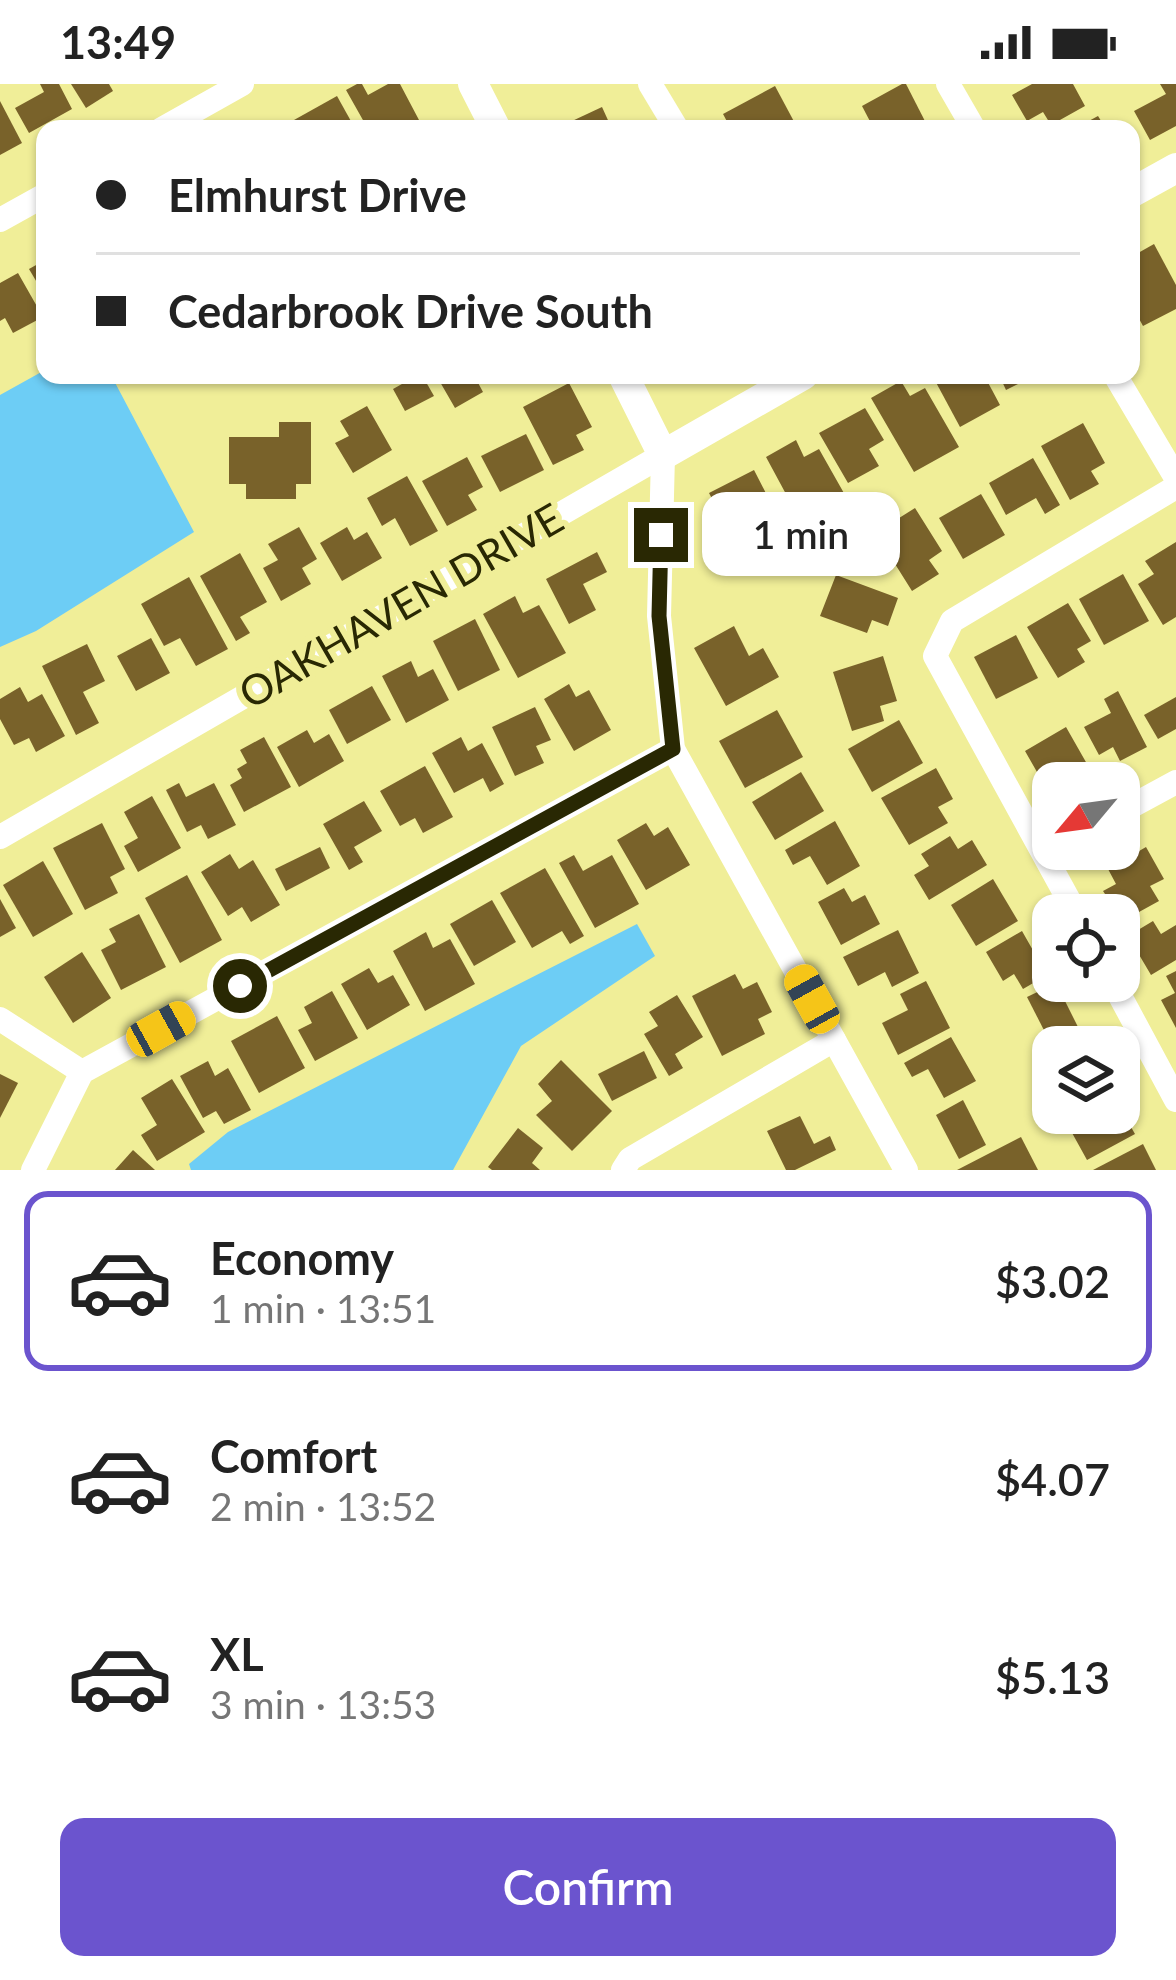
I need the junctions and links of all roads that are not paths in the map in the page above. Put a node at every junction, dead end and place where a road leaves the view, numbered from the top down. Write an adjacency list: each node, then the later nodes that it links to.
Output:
1 (242, 84): 5 (street)
2 (472, 84): 6 (street)
3 (650, 84): 7 (street)
4 (948, 84): 8 (street)
5 (178, 120)
6 (491, 120)
7 (672, 120)
8 (969, 120)
9 (1176, 168): 10 (street)
10 (1140, 189)
11 (36, 200): 12 (street)
12 (0, 220)
13 (628, 384): 16 (street)
14 (787, 384): 16 (street, OAKHAVEN DRIVE)
15 (1120, 384): 17 (street)
16 (663, 454): 19 (street); 23 (street, OAKHAVEN DRIVE)
17 (1176, 478)
18 (1176, 487): 22 (street)
19 (673, 749): 26 (street); 27 (street)
20 (1176, 782): 21 (street)
21 (1140, 802)
22 (1032, 823)
23 (0, 837)
24 (1123, 1002): 28 (street)
25 (0, 1019): 27 (street)
26 (835, 1040): 30 (street); 31 (street)
27 (82, 1072): 29 (street)
28 (1176, 1100)
29 (33, 1170)
30 (622, 1170)
31 (906, 1170)

